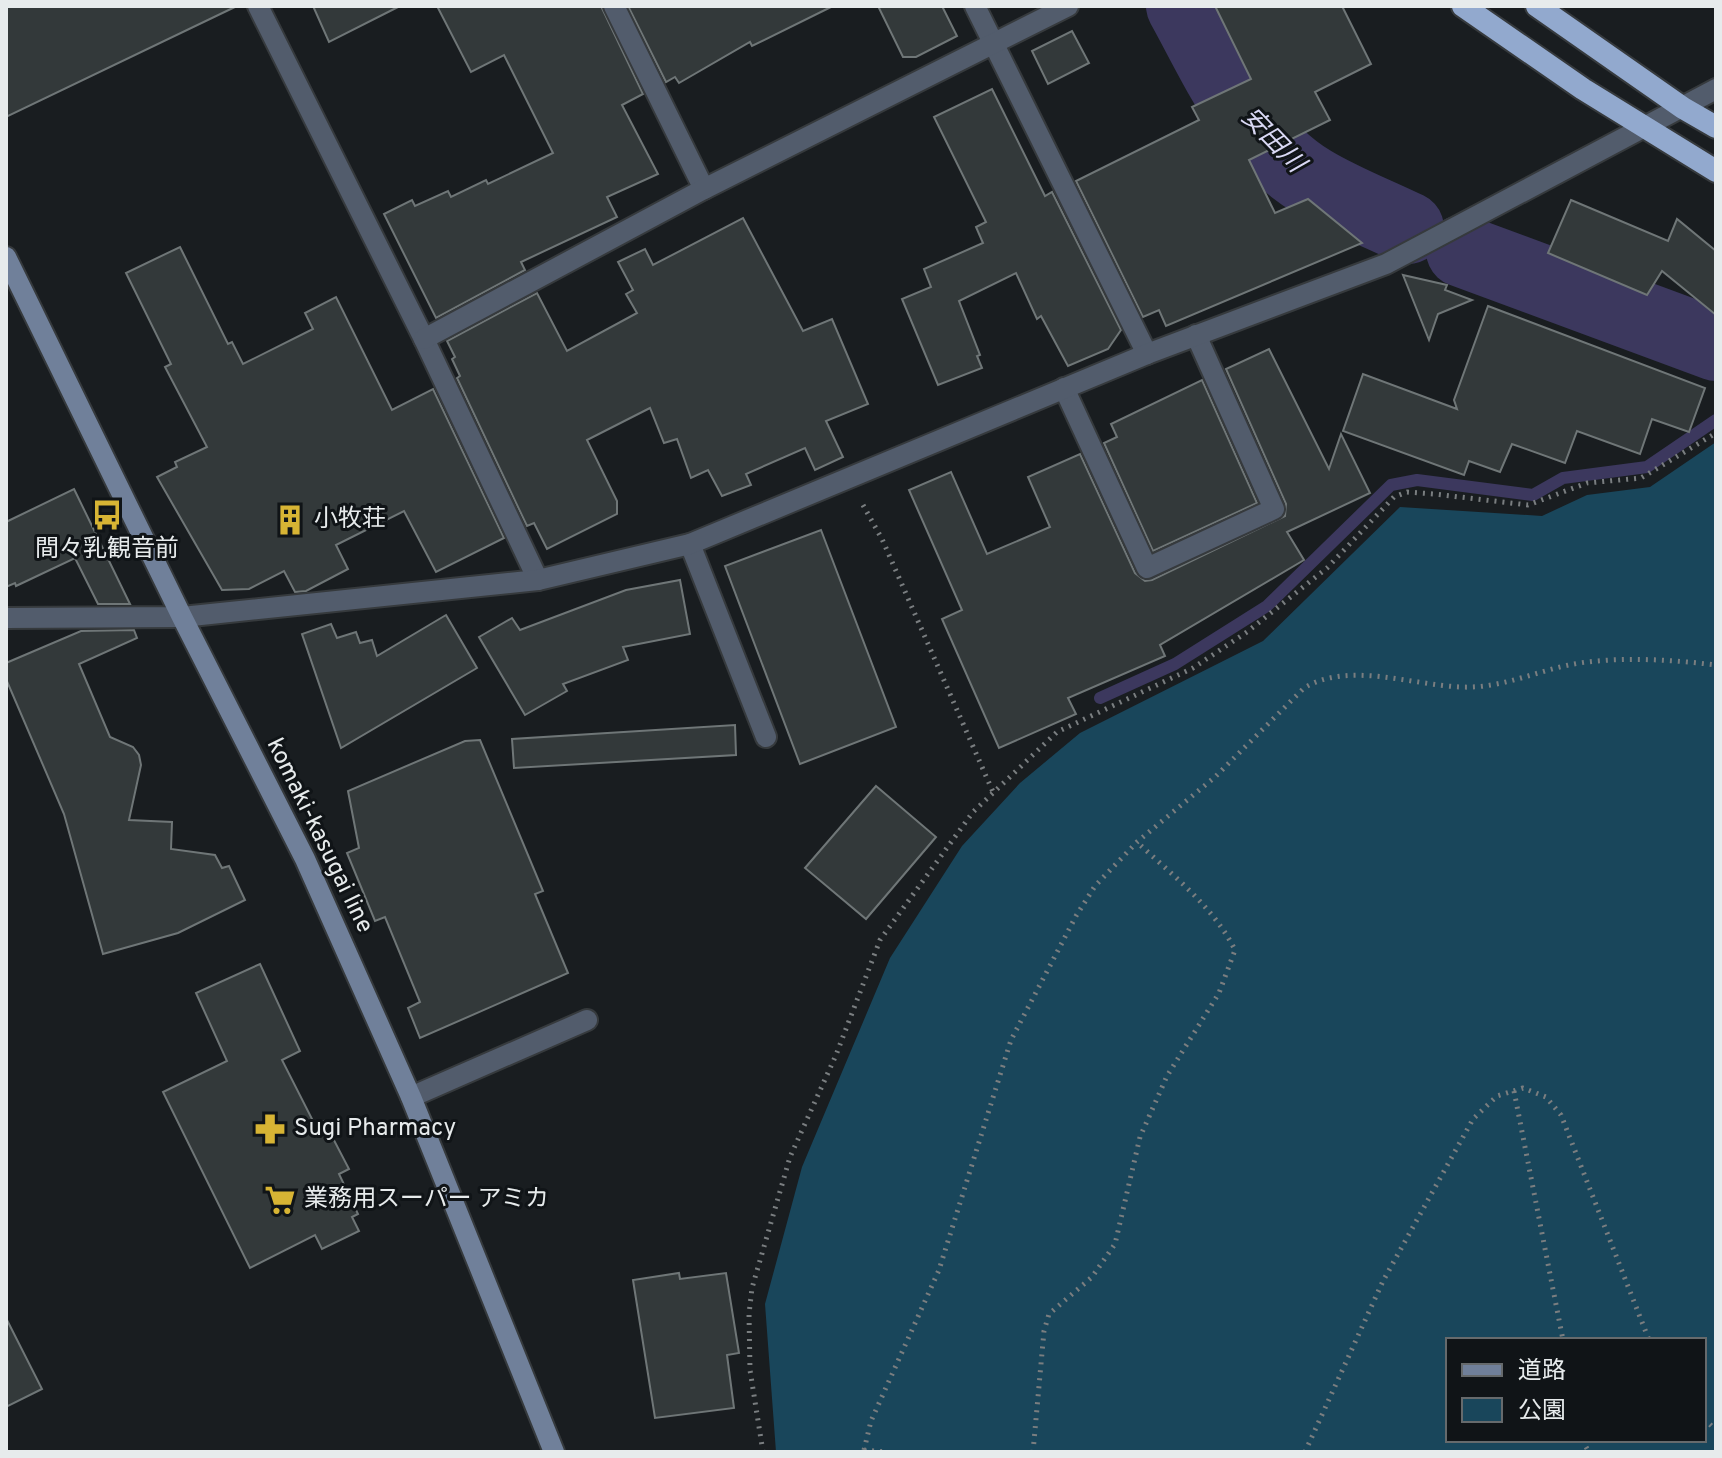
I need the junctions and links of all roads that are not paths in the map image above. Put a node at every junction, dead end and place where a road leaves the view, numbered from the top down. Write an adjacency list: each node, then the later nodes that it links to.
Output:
1 (258, 6): 16 (street)
2 (614, 6): 13 (street)
3 (975, 6): 7 (street)
4 (1068, 6): 7 (street)
5 (1463, 6): 10 (highway)
6 (1537, 6): 9 (highway)
7 (994, 44): 13 (street); 17 (street)
8 (1716, 89): 9 (street)
9 (1683, 108): 10 (street); 11 (highway)
10 (1645, 127): 12 (highway); 15 (street)
11 (1716, 127)
12 (1716, 171)
13 (704, 189): 16 (street)
14 (6, 257): 21 (main road, komaki-kasugai line)
15 (1196, 335): 17 (street); 18 (street)
16 (424, 339): 20 (street)
17 (1147, 354): 18 (street)
18 (1064, 388): 19 (street)
19 (690, 544): 20 (street); 23 (street)
20 (538, 580): 21 (street)
21 (182, 617): 22 (street); 25 (main road, komaki-kasugai line)
22 (6, 618)
23 (766, 737)
24 (587, 1020): 25 (street)
25 (411, 1097): 26 (main road, komaki-kasugai line)
26 (554, 1452)

